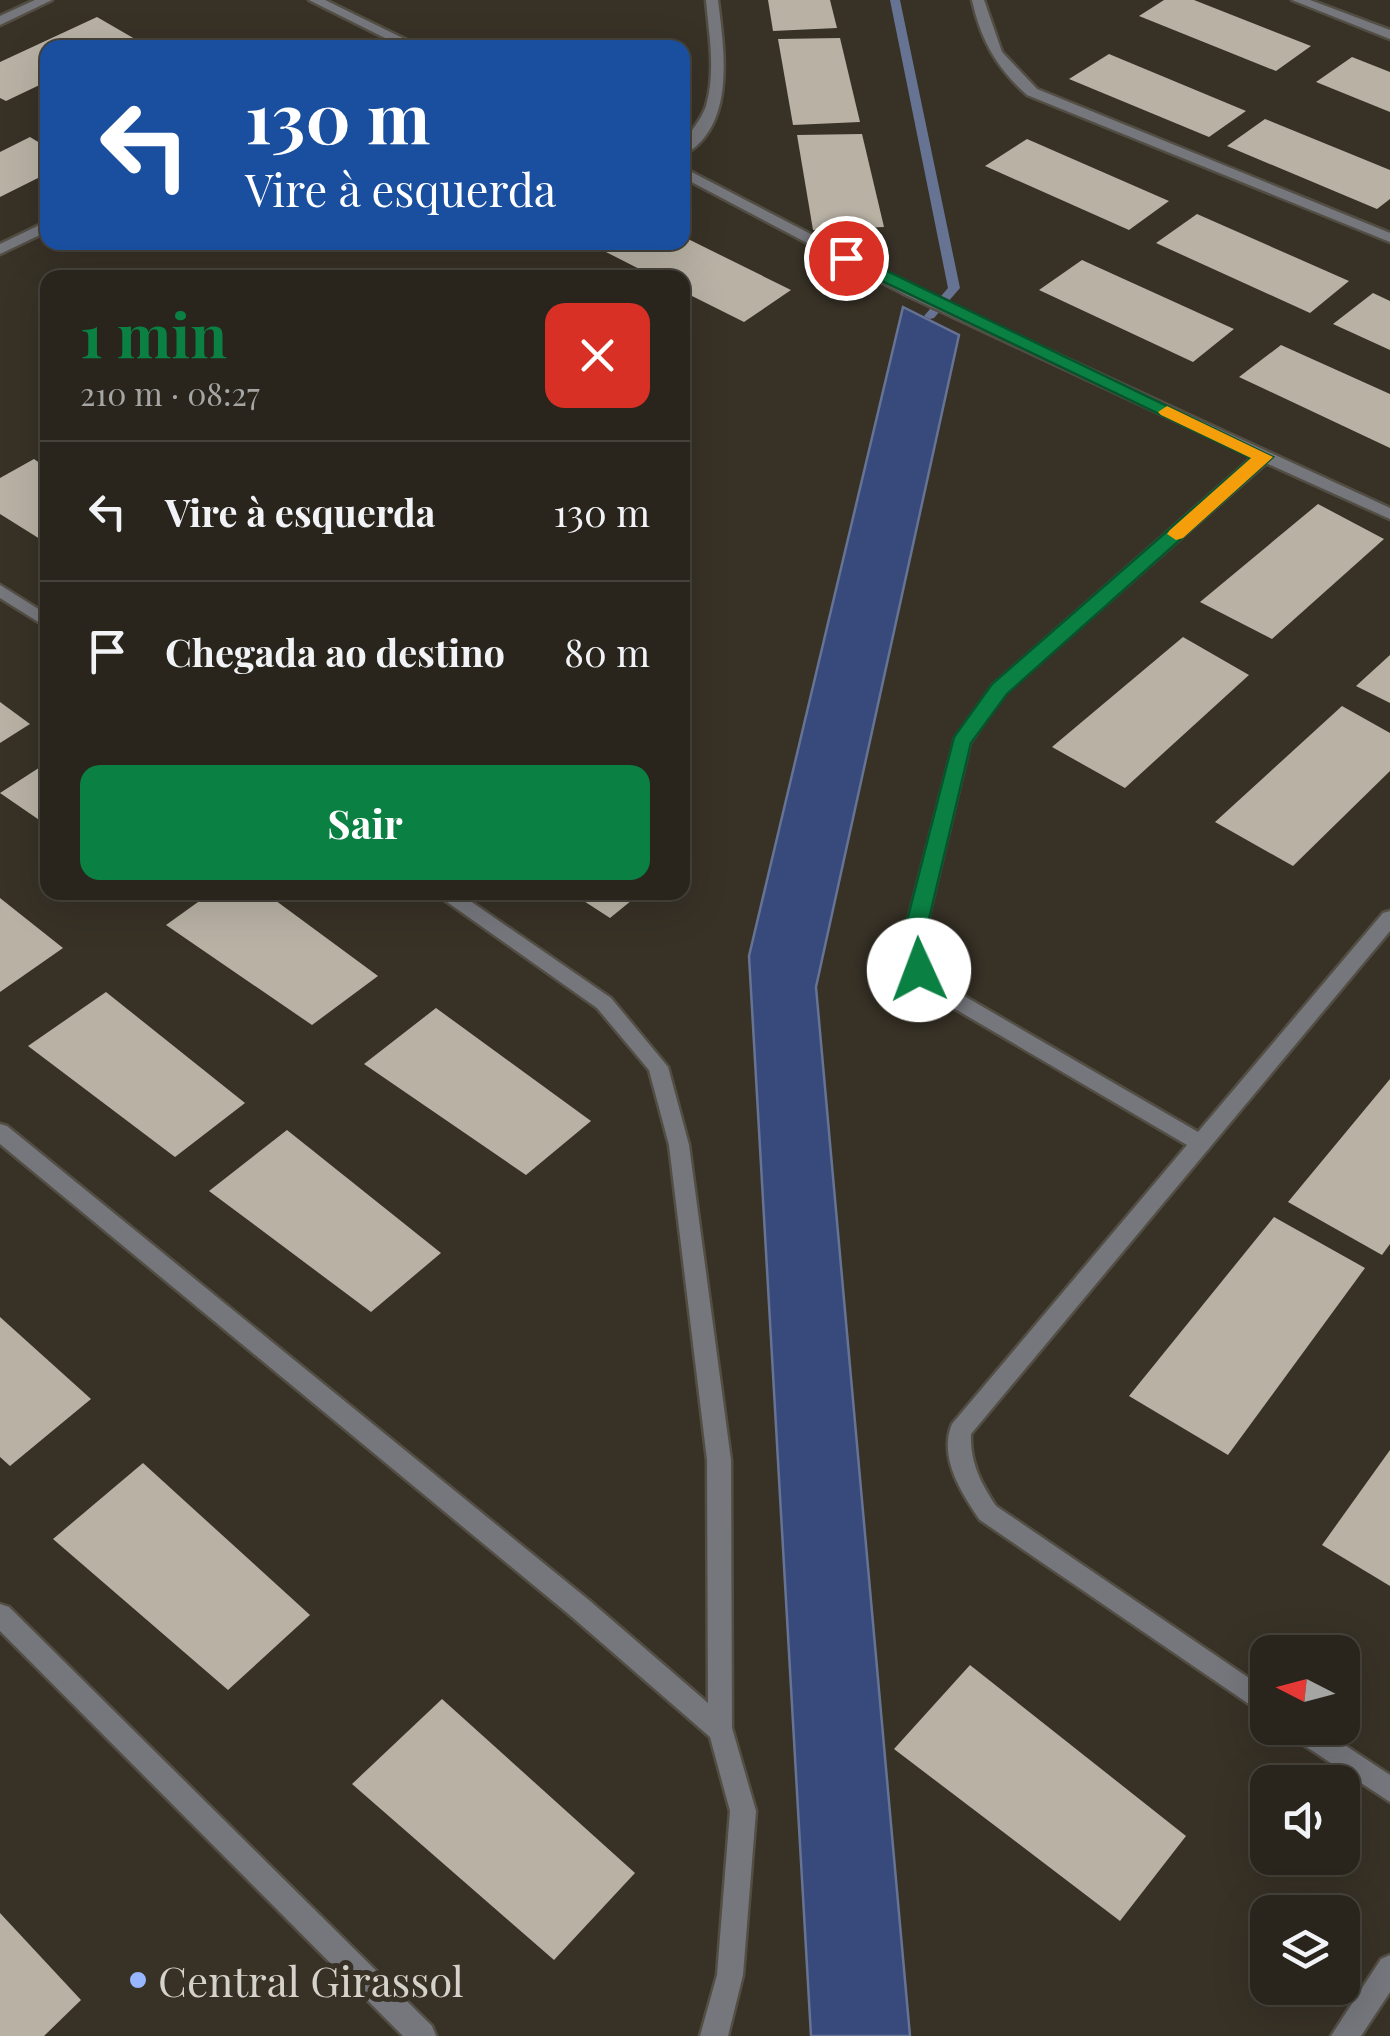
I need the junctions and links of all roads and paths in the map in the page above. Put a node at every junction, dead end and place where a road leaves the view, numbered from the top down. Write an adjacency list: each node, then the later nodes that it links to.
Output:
1 (46, 0): 6 (street)
2 (315, 0): 8 (street)
3 (712, 0): 9 (street)
4 (978, 0): 12 (street)
5 (1298, 0): 7 (street)
6 (0, 21)
7 (1390, 35)
8 (389, 40)
9 (690, 143)
10 (690, 175): 14 (street)
11 (40, 229): 13 (street)
12 (1390, 238)
13 (0, 250)
14 (1264, 457): 15 (street); 21 (street)
15 (1390, 514)
16 (0, 590): 17 (street)
17 (40, 618)
18 (454, 900): 24 (street)
19 (1390, 918): 21 (street)
20 (0, 1132): 24 (street)
21 (1200, 1143): 23 (street)
22 (0, 1614): 28 (street)
23 (1250, 1694)
24 (720, 1730): 29 (street)
25 (1324, 1745): 26 (street)
26 (1390, 1790)
27 (1390, 1968): 30 (street)
28 (422, 2036)
29 (714, 2036)
30 (1345, 2036)

